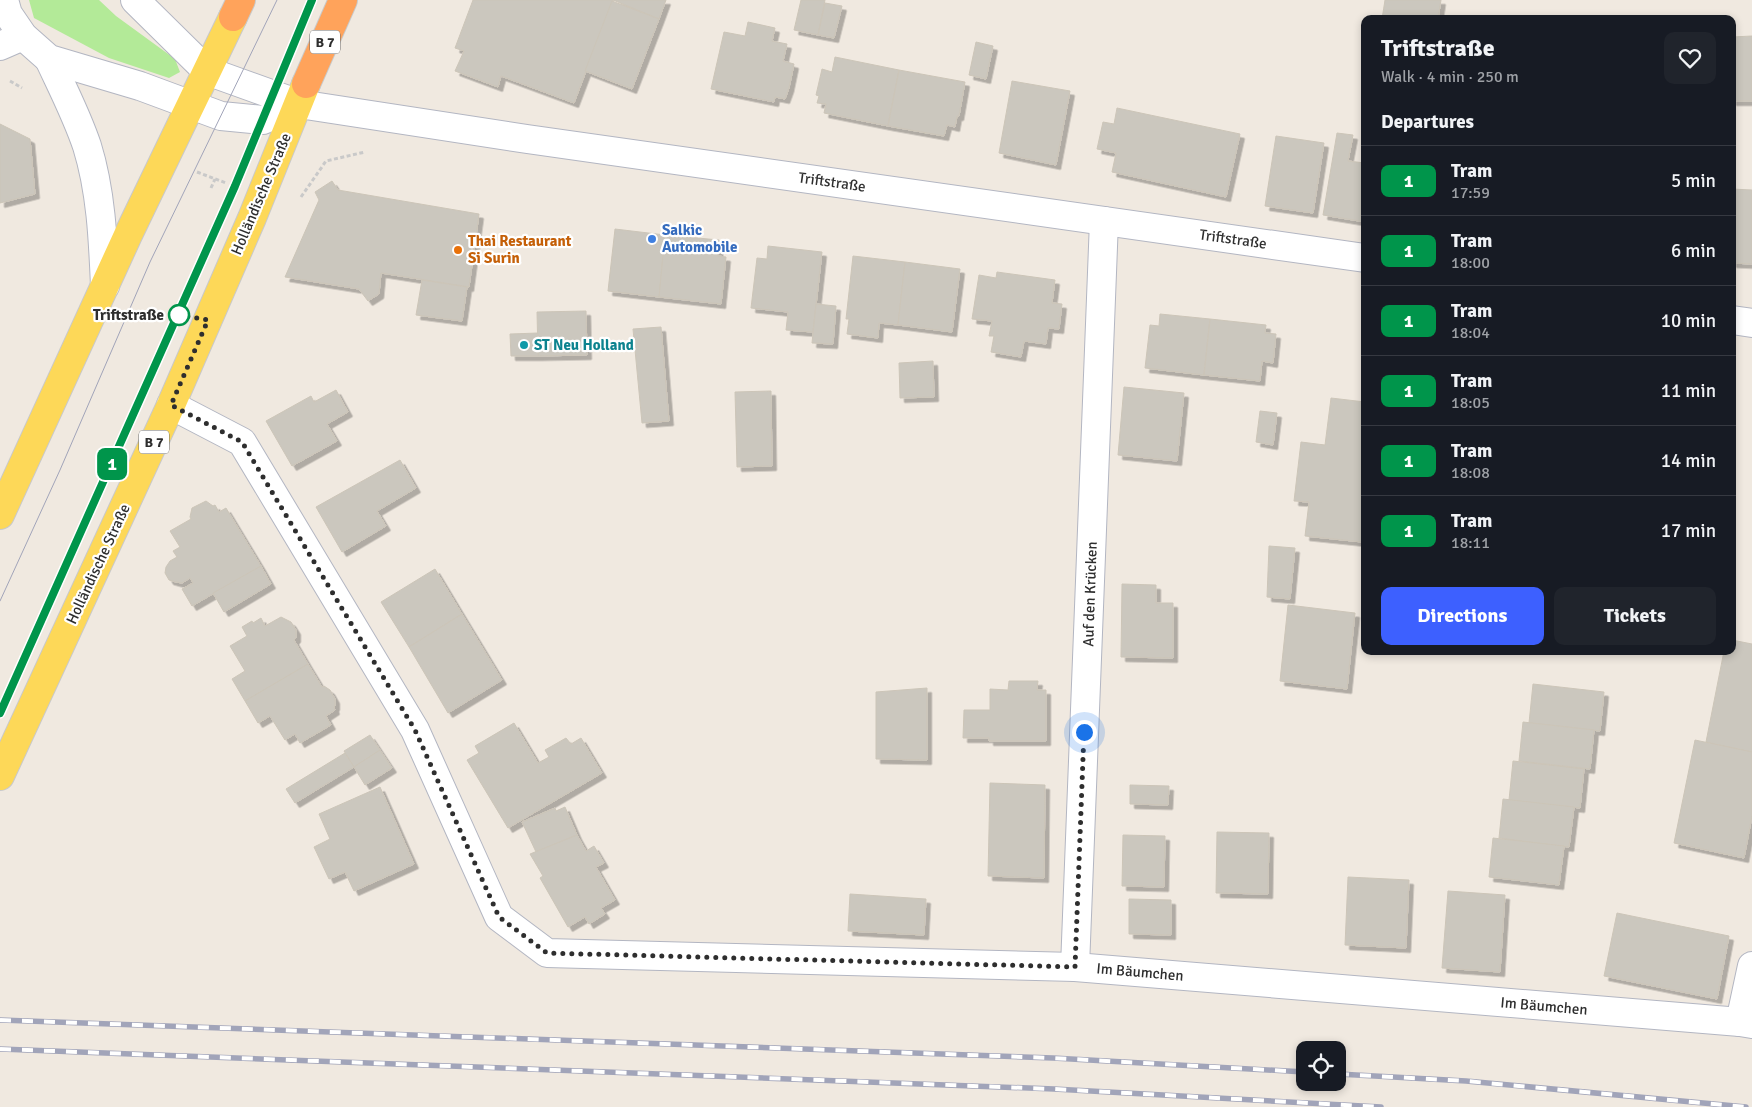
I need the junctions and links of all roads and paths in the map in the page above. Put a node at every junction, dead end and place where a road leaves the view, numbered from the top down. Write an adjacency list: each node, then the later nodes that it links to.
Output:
1 (4, 0): 5 (street)
2 (135, 0): 7 (street, Triftstraße)
3 (343, 0): 8 (highway, Holländische Straße / B 7)
4 (237, 8): 7 (main road)
5 (12, 41): 6 (street)
6 (49, 59): 9 (street); 16 (street)
7 (207, 71): 8 (street, Triftstraße); 9 (main road)
8 (303, 94): 9 (street); 14 (street, Triftstraße); 19 (main road, Holländische Straße / B 7)
9 (190, 105): 16 (main road)
10 (366, 152): 13 (path)
11 (215, 179): 12 (path)
12 (211, 188)
13 (297, 204)
14 (1104, 221): 15 (street, Triftstraße); 23 (street, Auf den Krücken)
15 (1361, 257)
16 (105, 286): 20 (main road)
17 (1736, 321): 18 (street)
18 (1752, 323)
19 (171, 405): 21 (main road, Holländische Straße / B 7); 23 (street, Im Bäumchen)
20 (0, 515)
21 (0, 776)
22 (1752, 966): 24 (street)
23 (1075, 967): 24 (street, Im Bäumchen)
24 (1746, 1023)

